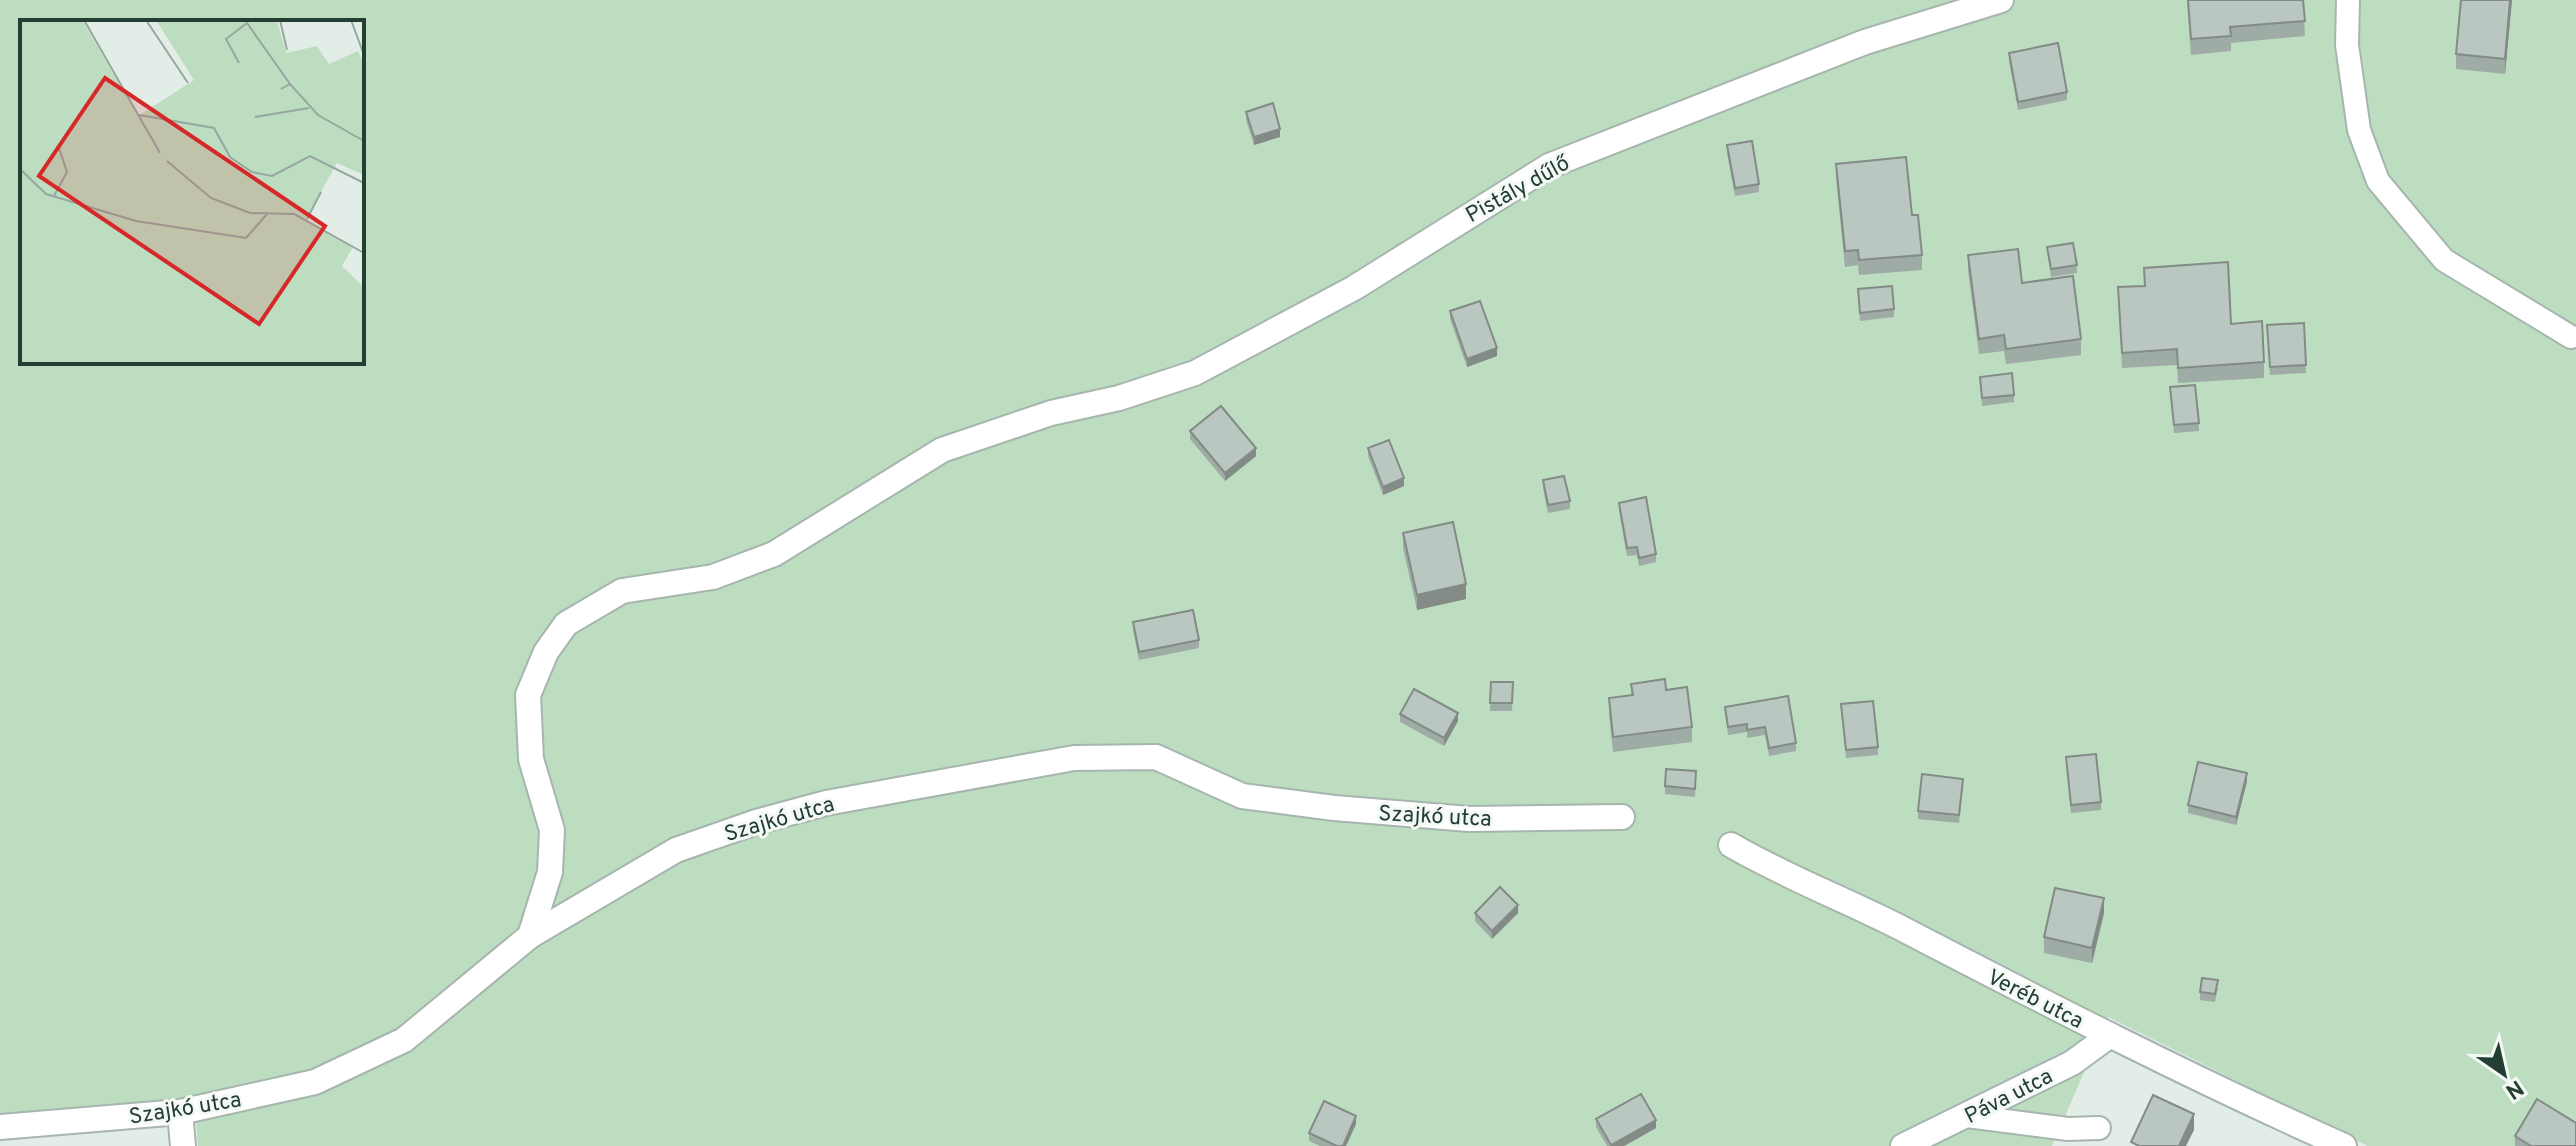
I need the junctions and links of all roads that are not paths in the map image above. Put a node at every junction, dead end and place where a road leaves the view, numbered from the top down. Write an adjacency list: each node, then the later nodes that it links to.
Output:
1 (2001, 0): 6 (street, Pistály dűlő)
2 (2348, 0): 3 (lane)
3 (2571, 337)
4 (1622, 817): 6 (street, Szajkó utca)
5 (1731, 845): 7 (street, Veréb utca)
6 (530, 936): 8 (street, Szajkó utca)
7 (2109, 1036): 9 (street, Páva utca); 14 (street, Veréb utca)
8 (180, 1112): 10 (street, Szajkó utca); 12 (street)
9 (1967, 1116): 11 (lane); 13 (street, Páva utca)
10 (0, 1127)
11 (2099, 1128)
12 (183, 1146)
13 (1903, 1146)
14 (2344, 1146)

